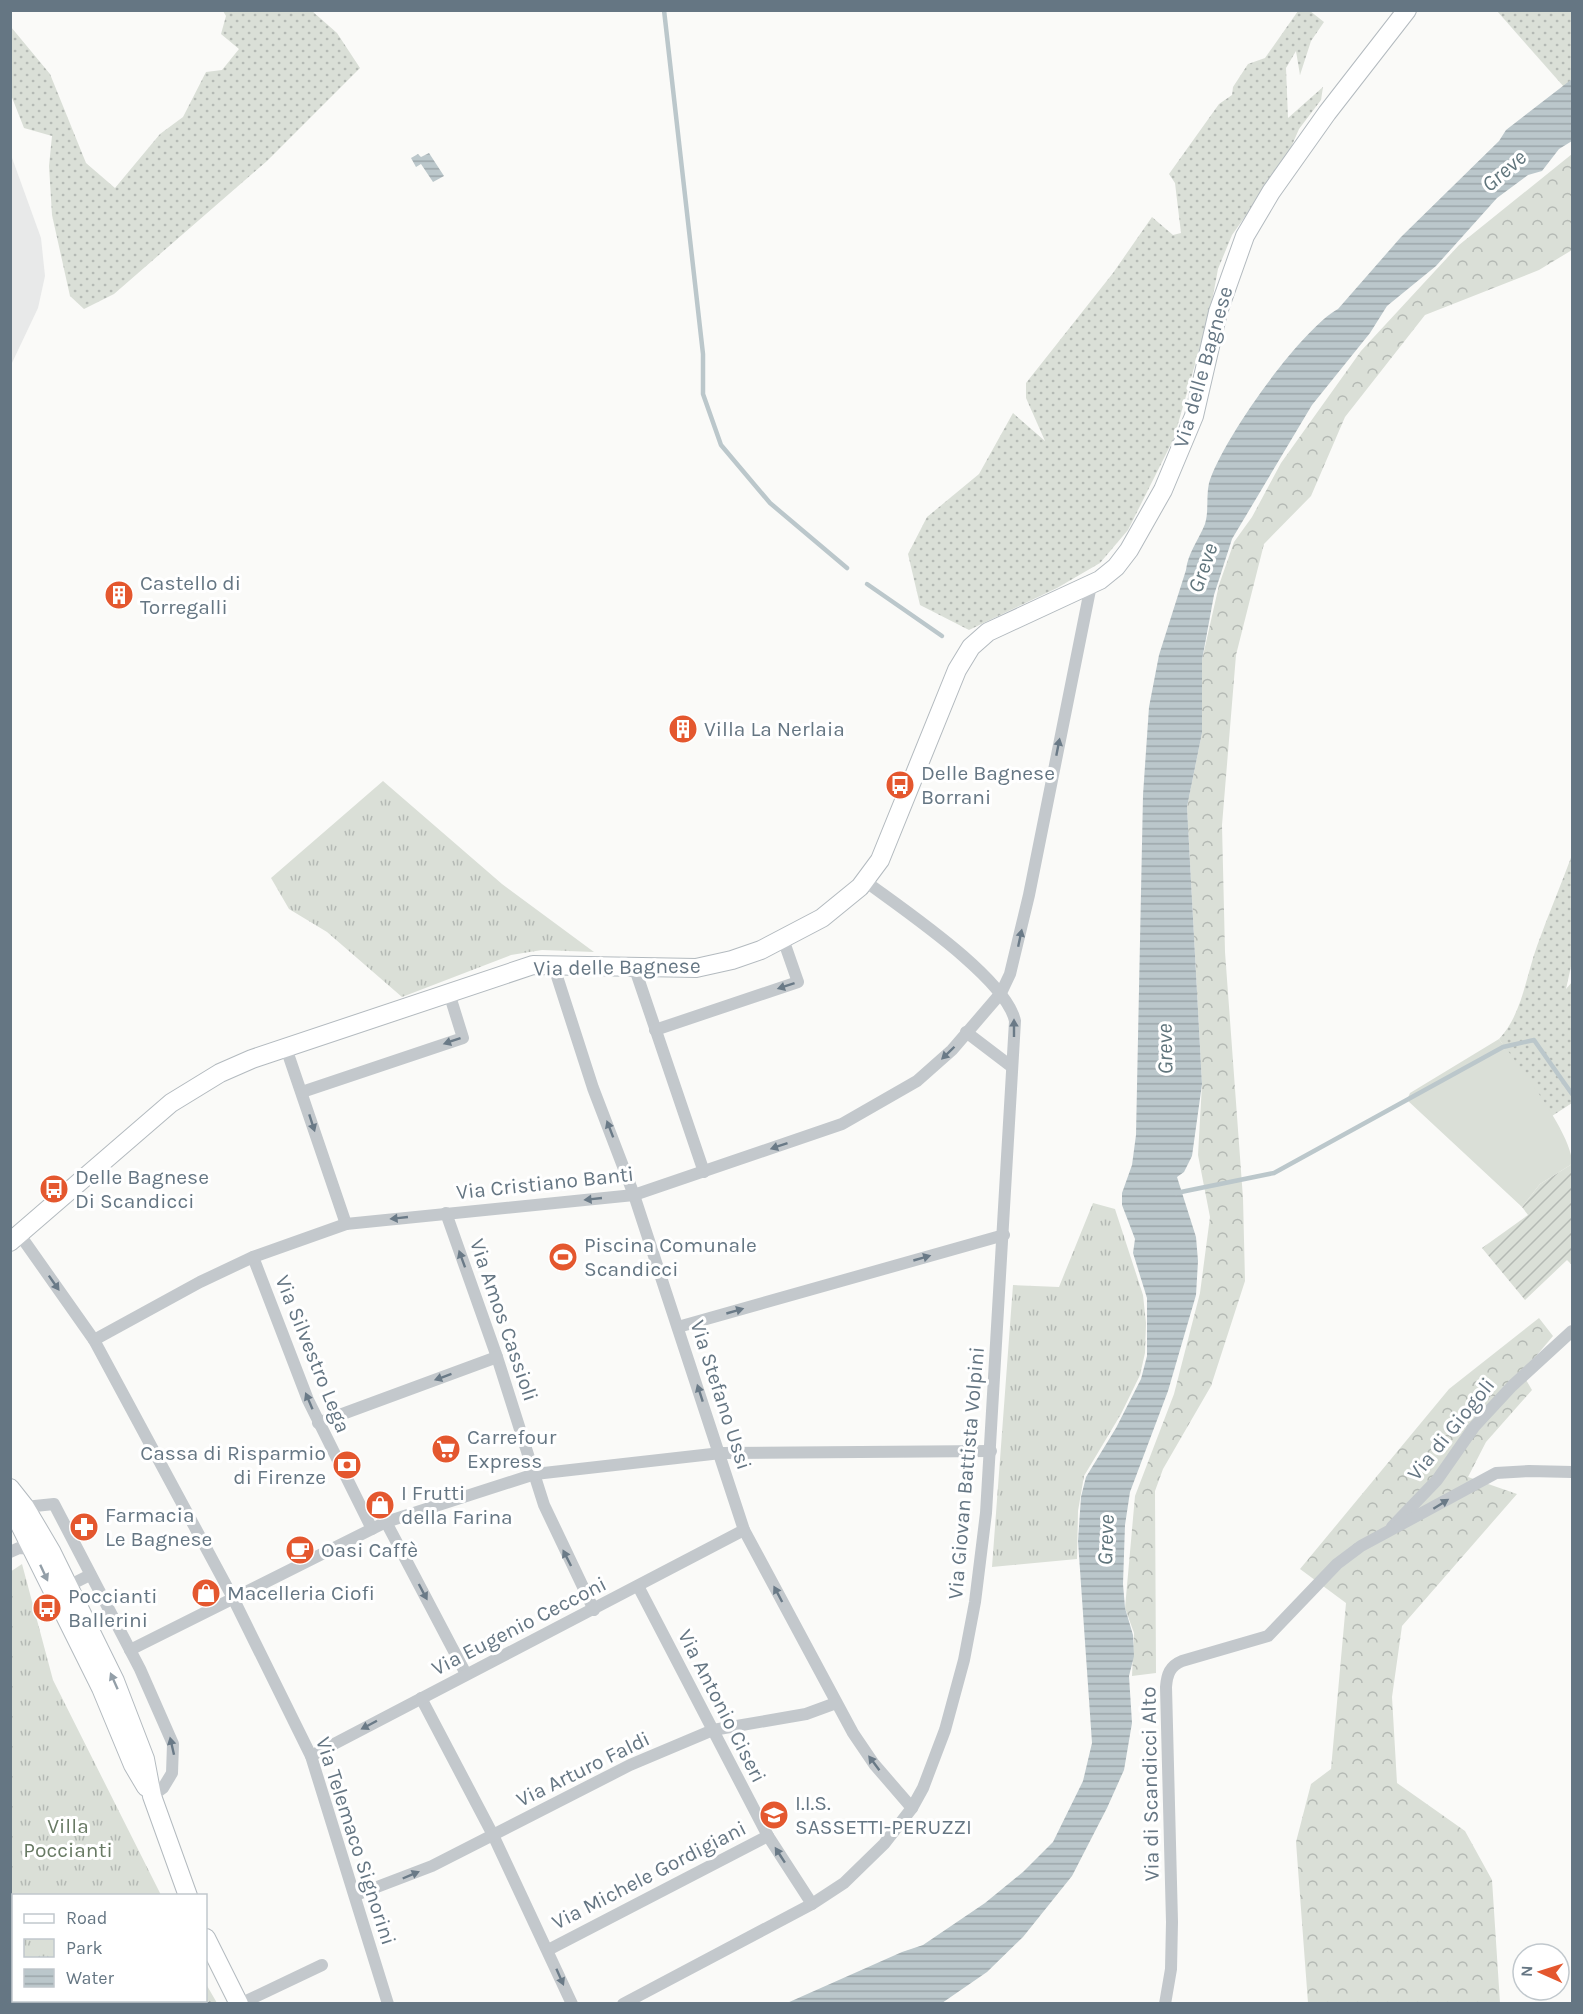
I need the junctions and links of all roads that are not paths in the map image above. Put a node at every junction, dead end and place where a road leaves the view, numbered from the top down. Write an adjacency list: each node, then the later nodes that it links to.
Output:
1 (1407, 10): 2 (main road, Via delle Bagnese)
2 (1091, 585): 3 (main road, Via delle Bagnese); 8 (street, Via Cristiano Banti, one-way to 2)
3 (864, 881): 4 (main road, Via delle Bagnese); 8 (street)
4 (783, 939): 6 (main road, Via delle Bagnese); 9 (street, one-way to 9)
5 (553, 964): 6 (main road, Via delle Bagnese); 7 (main road, Via delle Bagnese); 15 (street, Via Stefano Ussi, one-way to 5)
6 (635, 969): 9 (street)
7 (449, 993): 11 (main road, Via delle Bagnese); 13 (street, one-way to 13)
8 (1001, 993): 10 (street, Via Cristiano Banti); 12 (street, Via Giovan Battista Volpini, one-way to 8)
9 (655, 1030): 14 (street)
10 (966, 1032): 12 (street); 14 (street, Via Cristiano Banti, one-way to 14)
11 (286, 1048): 13 (street); 19 (main road, Via delle Bagnese)
12 (1012, 1067): 18 (street, Via Giovan Battista Volpini)
13 (302, 1092): 17 (street, one-way to 17)
14 (704, 1172): 15 (street, Via Cristiano Banti)
15 (634, 1195): 16 (street, Via Cristiano Banti, one-way to 16); 21 (street, Via Stefano Ussi)
16 (446, 1214): 17 (street, Via Cristiano Banti, one-way to 17); 24 (street, Via Amos Cassioli, one-way to 16)
17 (346, 1224): 20 (street, Via Cristiano Banti)
18 (1004, 1235): 21 (street, one-way to 18); 26 (street, Via Giovan Battista Volpini)
19 (15, 1239): 23 (street, Via Telemaco Signorini, one-way to 23)
20 (253, 1257): 23 (street, Via Cristiano Banti); 25 (street, Via Silvestro Lega, one-way to 20)
21 (678, 1327): 27 (street, Via Stefano Ussi, one-way to 21)
22 (1572, 1330): 35 (street, Via di Giogoli)
23 (94, 1340): 41 (street, Via Telemaco Signorini)
24 (497, 1357): 25 (street, one-way to 25); 29 (street, Via Amos Cassioli)
25 (318, 1423): 33 (street, Via Silvestro Lega)
26 (992, 1451): 27 (street); 50 (street, Via Giovan Battista Volpini)
27 (720, 1453): 29 (street); 34 (street, Via Stefano Ussi)
28 (1572, 1472): 35 (street, Via di Scandicci Alto, one-way to 28)
29 (535, 1474): 32 (street); 42 (street, Via Amos Cassioli, one-way to 29)
30 (10, 1488): 31 (main road)
31 (18, 1506): 36 (main road); 38 (street); 40 (main road)
32 (386, 1522): 33 (street); 44 (street, one-way to 44)
33 (372, 1529): 41 (street)
34 (744, 1530): 39 (street, Via Eugenio Cecconi); 46 (street, Via Stefano Ussi, one-way to 34)
35 (1389, 1530): 63 (street, Via di Scandicci Alto)
36 (33, 1549): 37 (street); 40 (main road, one-way to 40)
37 (10, 1552)
38 (90, 1575): 40 (street); 43 (street)
39 (638, 1586): 42 (street, Via Eugenio Cecconi); 47 (street, Via Antonio Ciseri)
40 (62, 1593): 49 (main road)
41 (233, 1598): 43 (street); 48 (street, Via Telemaco Signorini)
42 (594, 1610): 44 (street, Via Eugenio Cecconi)
43 (130, 1650): 49 (street, one-way to 43)
44 (466, 1674): 45 (street, Via Eugenio Cecconi)
45 (421, 1698): 48 (street, Via Eugenio Cecconi, one-way to 48); 51 (street)
46 (836, 1703): 47 (street, Via Arturo Faldi); 50 (street, Via Stefano Ussi, one-way to 46)
47 (713, 1730): 51 (street, Via Arturo Faldi); 52 (street, Via Antonio Ciseri)
48 (311, 1756): 54 (street, Via Telemaco Signorini)
49 (152, 1796): 53 (main road)
50 (912, 1808): 55 (street, Via Giovan Battista Volpini)
51 (493, 1835): 54 (street, Via Arturo Faldi, one-way to 51); 57 (street)
52 (768, 1836): 55 (street, Via Antonio Ciseri, one-way to 52); 57 (street, Via Michele Gordigiani)
53 (187, 1894)
54 (356, 1894): 60 (street, Via Telemaco Signorini)
55 (812, 1904): 62 (street, Via Giovan Battista Volpini)
56 (207, 1940): 59 (main road)
57 (548, 1950): 61 (street, one-way to 61)
58 (322, 1965): 59 (street)
59 (240, 2004)
60 (388, 2004)
61 (572, 2004)
62 (623, 2004)
63 (1165, 2004)

